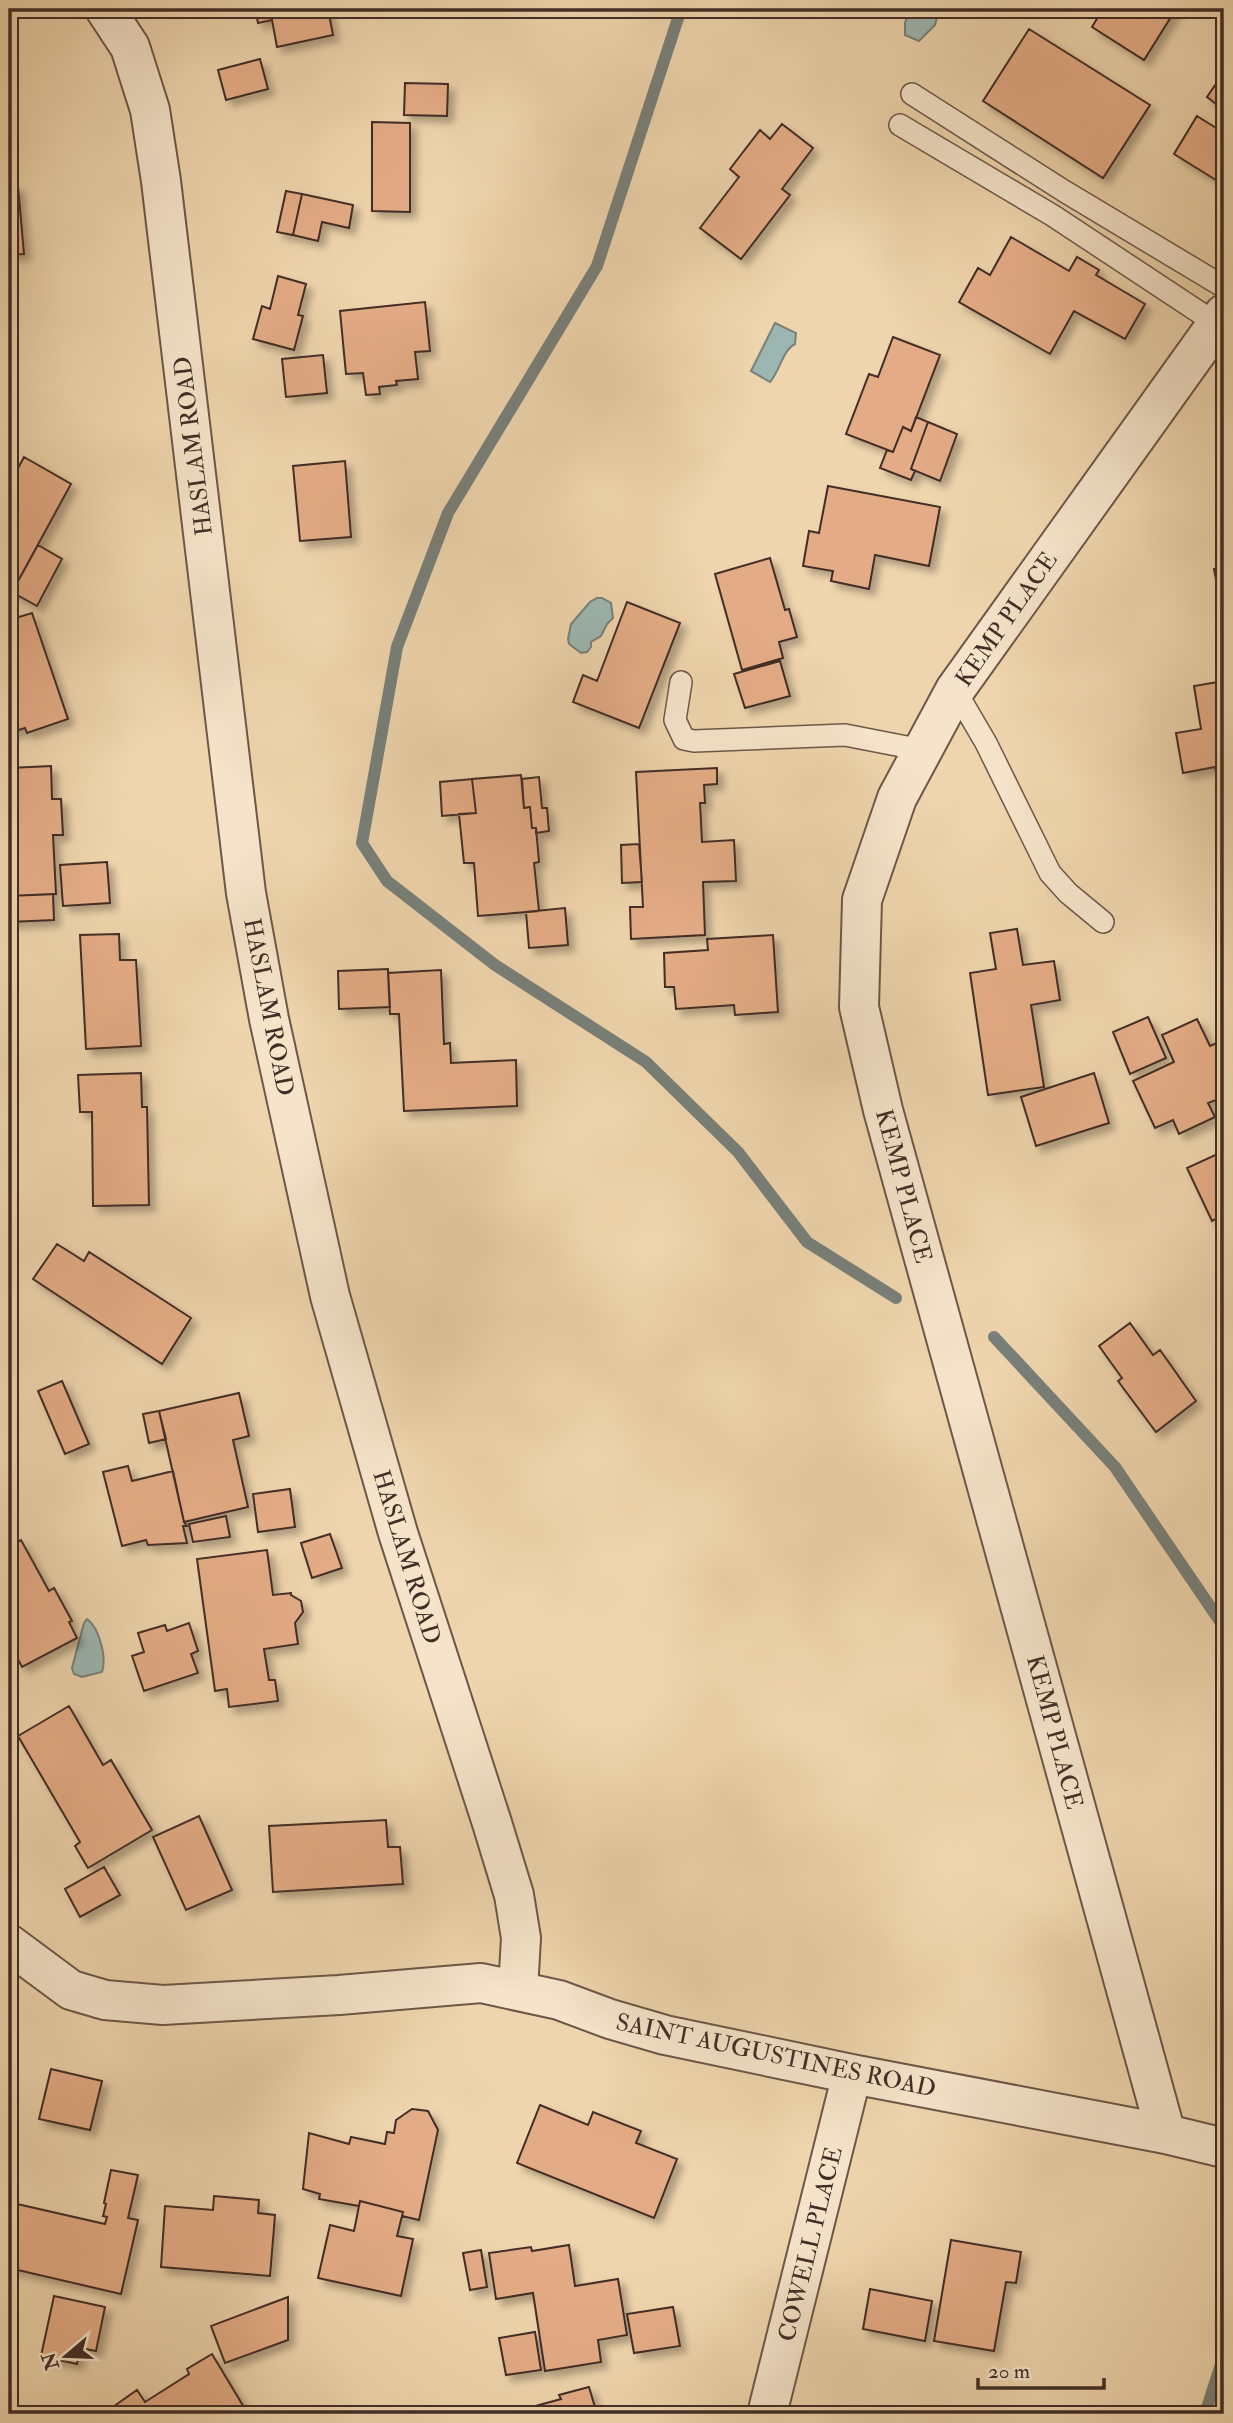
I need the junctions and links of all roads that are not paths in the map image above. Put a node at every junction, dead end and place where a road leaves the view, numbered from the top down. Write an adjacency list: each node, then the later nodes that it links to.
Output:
1 (116, 15): 11 (street, HASLAM ROAD)
2 (912, 94): 4 (lane)
3 (900, 125): 5 (lane)
4 (1224, 287)
5 (1221, 319): 7 (street, KEMP PLACE)
6 (681, 682): 8 (lane)
7 (955, 690): 8 (street, KEMP PLACE); 9 (lane)
8 (922, 750): 13 (street, KEMP PLACE)
9 (1103, 922)
10 (9, 1944): 11 (street, SAINT AUGUSTINES ROAD)
11 (518, 1990): 12 (street, SAINT AUGUSTINES ROAD)
12 (852, 2074): 13 (street, SAINT AUGUSTINES ROAD); 15 (street, COWELL PLACE)
13 (1166, 2134): 14 (street, SAINT AUGUSTINES ROAD)
14 (1224, 2148)
15 (767, 2414)

